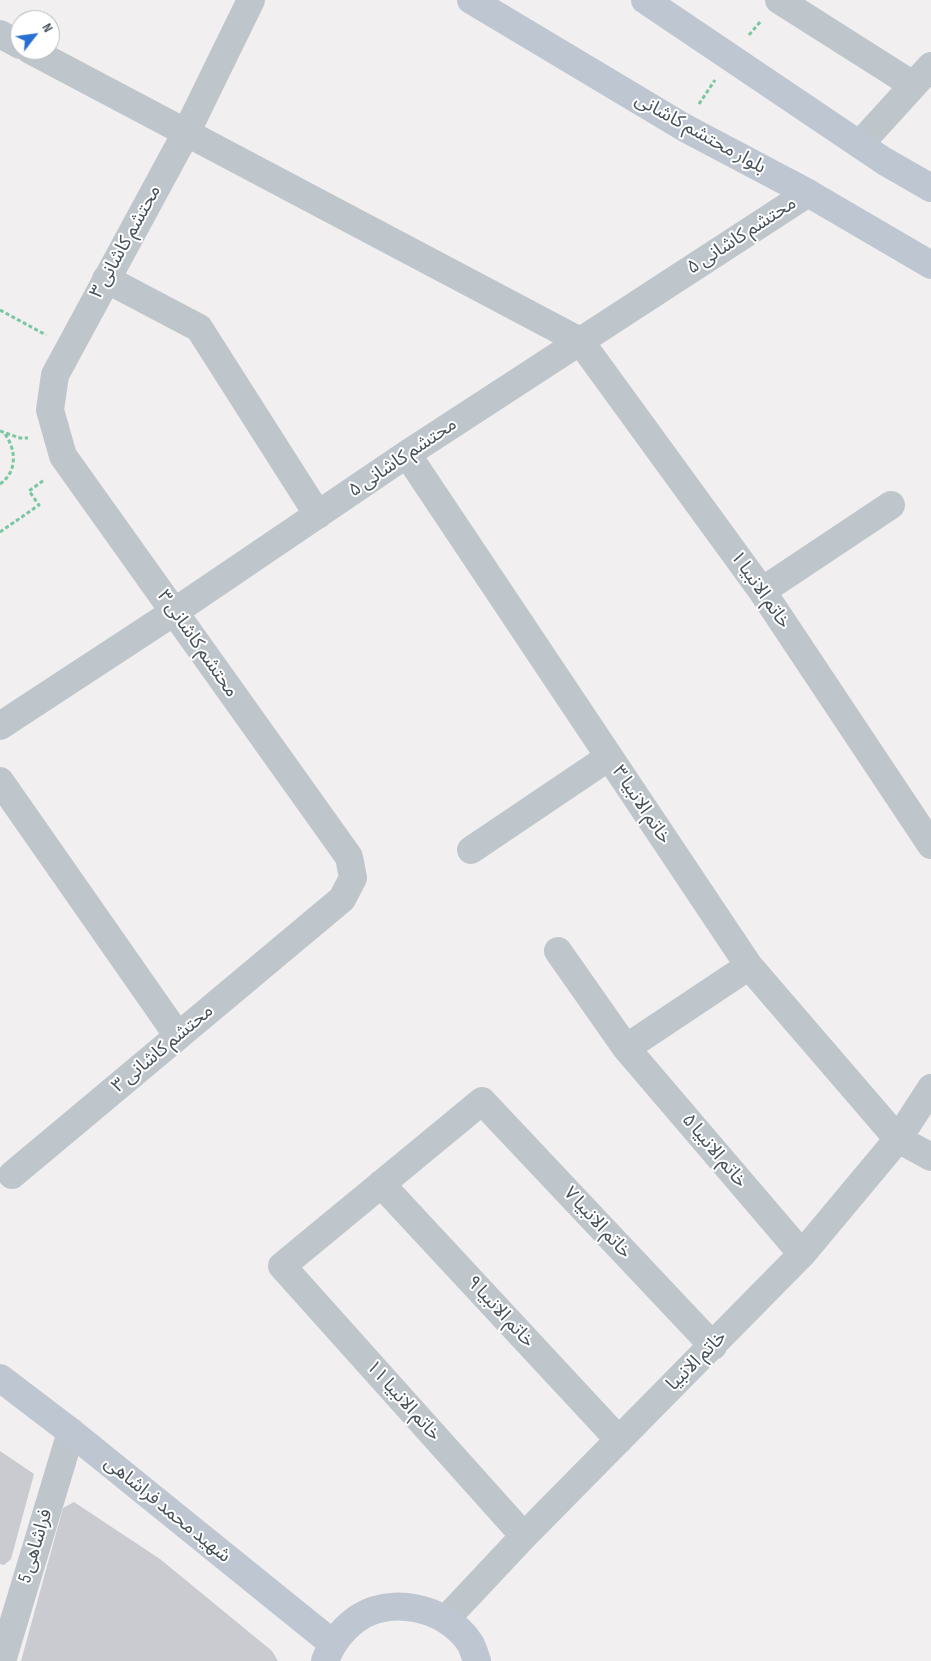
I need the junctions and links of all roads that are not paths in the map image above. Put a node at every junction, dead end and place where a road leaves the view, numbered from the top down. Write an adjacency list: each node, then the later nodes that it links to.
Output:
1 (251, 0): 7 (street, محتشم کاشانی ۳)
2 (471, 0): 10 (main road, بلوار محتشم کاشانی)
3 (644, 0): 8 (main road)
4 (779, 0): 6 (street)
5 (49, 60): 7 (street)
6 (922, 76): 8 (street)
7 (186, 133): 12 (street, محتشم کاشانی ۳); 13 (street)
8 (860, 144): 9 (main road)
9 (931, 188)
10 (808, 193): 11 (main road, بلوار محتشم کاشانی); 13 (street, محتشم کاشانی ۵)
11 (931, 265)
12 (106, 279): 16 (street); 18 (street, محتشم کاشانی ۳)
13 (580, 341): 14 (street, محتشم کاشانی ۵); 17 (street, خاتم الانبیا ۱)
14 (406, 454): 16 (street, محتشم کاشانی ۵); 20 (street, خاتم الانبیا ۳)
15 (891, 505): 17 (street)
16 (318, 515): 18 (street, محتشم کاشانی ۵)
17 (762, 591): 22 (street, خاتم الانبیا ۱)
18 (174, 612): 19 (street, محتشم کاشانی ۵); 26 (street, محتشم کاشانی ۳)
19 (0, 726)
20 (610, 757): 23 (street); 25 (street, خاتم الانبیا ۳)
21 (0, 781): 26 (street)
22 (931, 845)
23 (471, 850)
24 (558, 951): 27 (street, خاتم الانبیا ۵)
25 (748, 966): 27 (street); 29 (street, خاتم الانبیا ۳)
26 (178, 1036): 31 (street, محتشم کاشانی ۳)
27 (626, 1048): 33 (street, خاتم الانبیا ۵)
28 (931, 1088): 29 (street, خاتم الانبیا)
29 (898, 1139): 30 (street); 33 (street, خاتم الانبیا)
30 (931, 1157)
31 (12, 1175)
32 (381, 1184): 34 (street, خاتم الانبیا ۷); 37 (street, خاتم الانبیا ۹); 38 (street, خاتم الانبیا ۱۱)
33 (802, 1254): 34 (street, خاتم الانبیا)
34 (713, 1346): 37 (street, خاتم الانبیا)
35 (0, 1378): 36 (main road, شهید محمد فراشاهی)
36 (71, 1432): 40 (main road, شهید محمد فراشاهی); 41 (street, فراشاهی 5)
37 (619, 1440): 38 (street, خاتم الانبیا)
38 (524, 1536): 39 (street, خاتم الانبیا)
39 (446, 1619): 40 (main road); 42 (main road)
40 (329, 1652)
41 (2, 1661)
42 (477, 1661)

